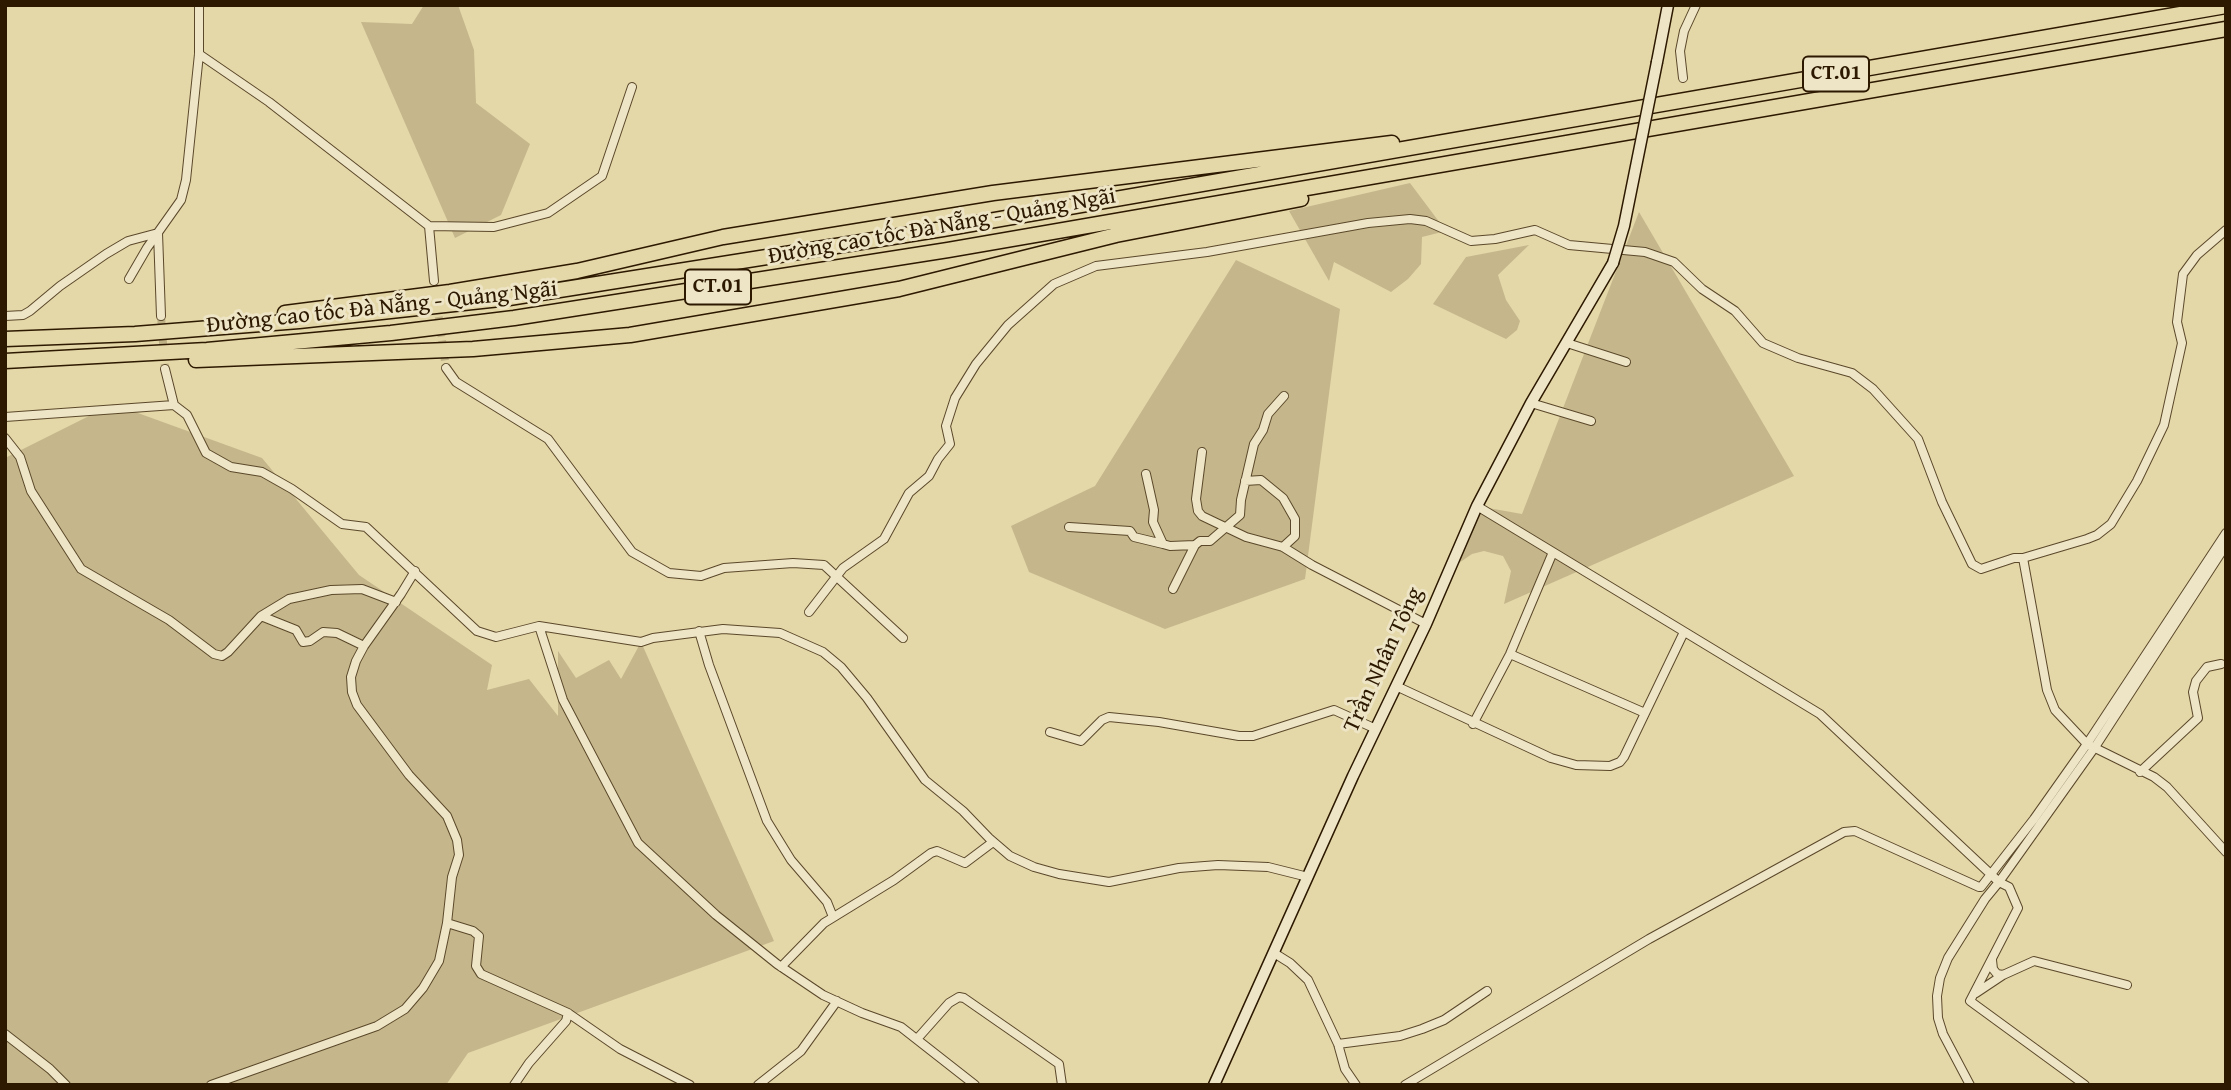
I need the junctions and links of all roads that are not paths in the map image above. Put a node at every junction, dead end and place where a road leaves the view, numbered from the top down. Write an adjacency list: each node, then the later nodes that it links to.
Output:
1 (198, 5): 6 (street)
2 (1668, 5): 20 (street, Trần Nhân Tông, bridge)
3 (1696, 5): 7 (street)
4 (2226, 6): 9 (highway, CT.01)
5 (2226, 29): 10 (highway, CT.01)
6 (199, 54): 11 (street); 13 (street)
7 (1683, 78)
8 (632, 87): 11 (street)
9 (1411, 144): 18 (highway); 18 (highway, Đường cao tốc Đà Nẵng - Quảng Ngãi / CT.01)
10 (1427, 171): 21 (highway, Đường cao tốc Đà Nẵng - Quảng Ngãi / CT.01); 21 (highway)
11 (429, 226): 15 (street)
12 (2226, 230): 43 (street)
13 (158, 233): 14 (street); 16 (street); 17 (street)
14 (129, 279)
15 (434, 281)
16 (5, 316)
17 (161, 316)
18 (135, 334): 19 (highway, Đường cao tốc Đà Nẵng - Quảng Ngãi / CT.01)
19 (5, 340)
20 (1567, 343): 22 (street); 26 (street, Trần Nhân Tông)
21 (5, 362)
22 (1626, 362)
23 (446, 368): 45 (street)
24 (165, 369): 27 (street)
25 (1284, 396): 33 (street)
26 (1531, 403): 29 (street); 34 (street, Trần Nhân Tông)
27 (173, 405): 28 (street); 44 (street)
28 (5, 417)
29 (1591, 422)
30 (5, 438): 49 (street)
31 (1202, 452): 36 (street)
32 (1146, 474): 38 (street)
33 (1245, 481): 36 (street); 41 (street)
34 (1477, 506): 42 (street); 50 (street, Trần Nhân Tông)
35 (1069, 527): 38 (street)
36 (1227, 527): 39 (street); 41 (street)
37 (2226, 533): 63 (street)
38 (1163, 544): 39 (street)
39 (1195, 545): 46 (street)
40 (2226, 545): 63 (street)
41 (1283, 547): 50 (street)
42 (1553, 552): 53 (street); 56 (street)
43 (2023, 558): 45 (street); 63 (street)
44 (415, 571): 47 (street); 51 (street)
45 (838, 575): 48 (street); 54 (street)
46 (1173, 589)
47 (396, 602): 49 (street); 55 (street)
48 (809, 612)
49 (261, 615): 55 (street)
50 (1426, 624): 58 (street, Trần Nhân Tông)
51 (539, 626): 52 (street); 74 (street)
52 (699, 631): 65 (street); 70 (street)
53 (1684, 632): 59 (street); 67 (street)
54 (903, 638)
55 (364, 646): 71 (street)
56 (1510, 654): 59 (street); 60 (street)
57 (2221, 664): 64 (street)
58 (1396, 686): 60 (street); 61 (street, Trần Nhân Tông)
59 (1645, 713): 60 (street)
60 (1473, 724)
61 (1376, 729): 62 (street); 68 (street, Trần Nhân Tông)
62 (1050, 732)
63 (2091, 746): 64 (street); 67 (street); 69 (street)
64 (2140, 772): 66 (street)
65 (993, 842): 68 (street); 70 (street)
66 (2226, 852)
67 (1992, 875): 69 (street); 93 (street)
68 (1308, 877): 72 (street, Trần Nhân Tông)
69 (1999, 882): 73 (street); 94 (street)
70 (833, 917): 74 (street)
71 (447, 923): 80 (street); 85 (street)
72 (1274, 953): 83 (street); 91 (street, Trần Nhân Tông)
73 (1992, 960): 75 (street); 78 (street)
74 (781, 967): 79 (street)
75 (2004, 975): 76 (street); 78 (street)
76 (2127, 985)
77 (1488, 991): 83 (street)
78 (1974, 994): 95 (street)
79 (838, 1001): 82 (street); 88 (street)
80 (568, 1013): 86 (street); 87 (street)
81 (5, 1034): 84 (street)
82 (917, 1040): 89 (street); 90 (street)
83 (1338, 1044): 92 (street)
84 (66, 1085)
85 (211, 1085)
86 (514, 1085)
87 (690, 1085)
88 (758, 1085)
89 (975, 1085)
90 (1062, 1085)
91 (1214, 1085)
92 (1356, 1085)
93 (1405, 1085)
94 (1970, 1085)
95 (2085, 1085)

